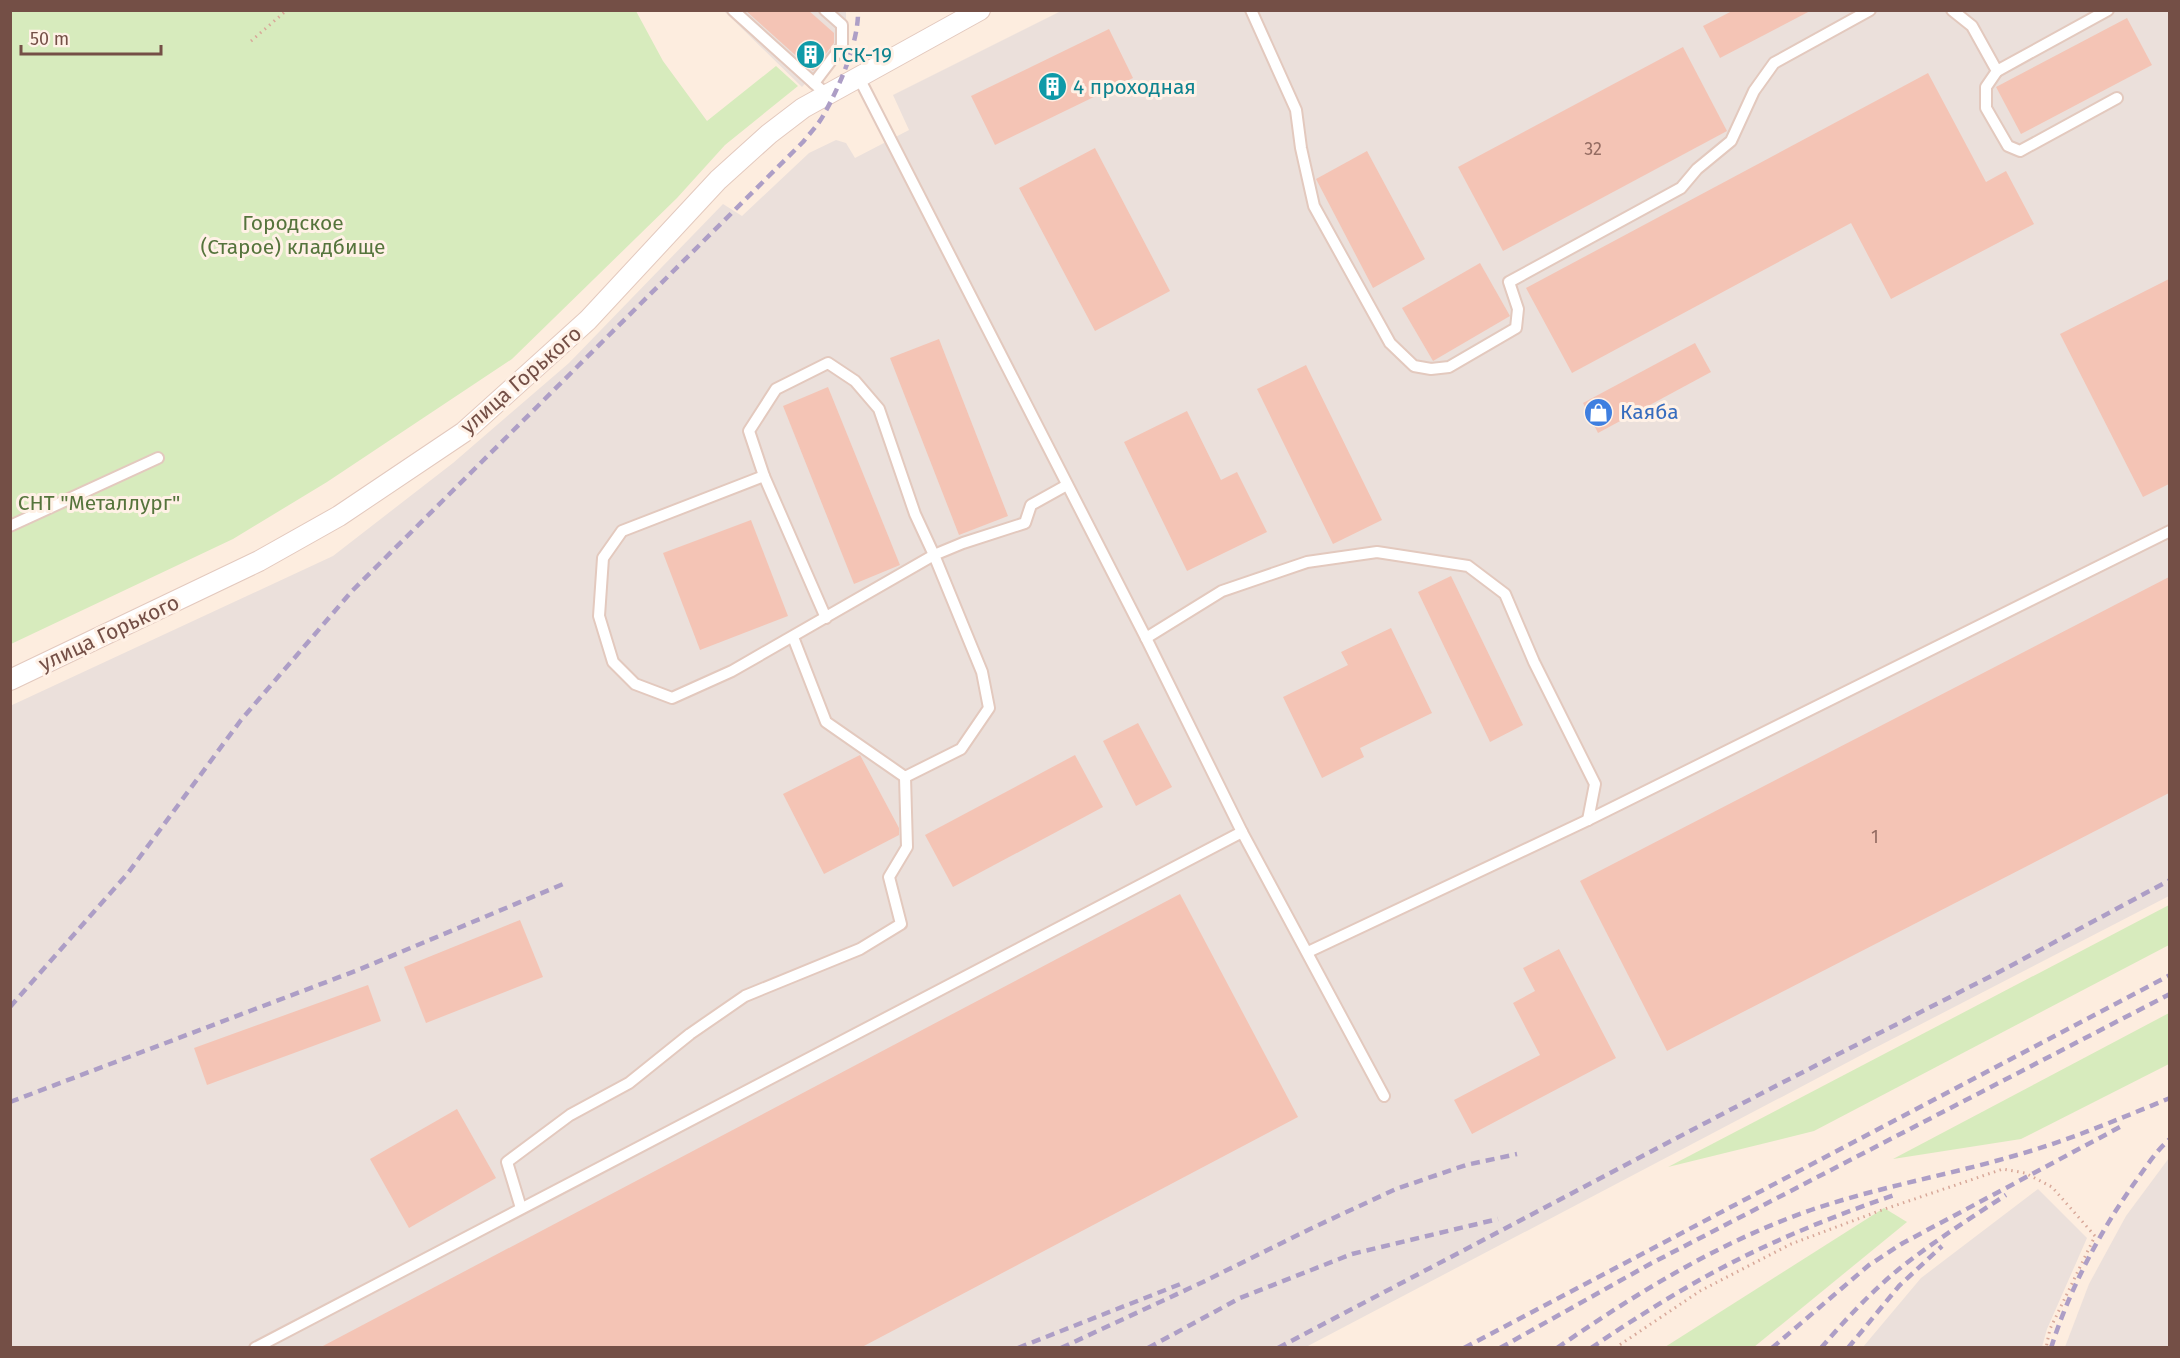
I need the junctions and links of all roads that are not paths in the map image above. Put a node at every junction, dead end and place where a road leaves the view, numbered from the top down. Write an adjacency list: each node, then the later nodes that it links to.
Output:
1 (733, 10): 10 (lane)
2 (825, 10): 10 (lane)
3 (980, 10): 9 (street, улица Горького)
4 (1251, 10): 5 (lane)
5 (1870, 10)
6 (1952, 10): 8 (lane)
7 (2108, 10): 8 (lane)
8 (1997, 71): 11 (lane)
9 (858, 76): 10 (street, улица Горького); 14 (lane)
10 (820, 89): 21 (street, улица Горького)
11 (2117, 98)
12 (158, 458): 15 (lane)
13 (764, 476): 17 (lane); 18 (lane); 19 (lane)
14 (1067, 484): 17 (lane); 20 (lane)
15 (10, 526)
16 (2169, 531): 23 (lane)
17 (934, 555): 18 (lane); 22 (lane)
18 (826, 618): 19 (lane)
19 (793, 637): 22 (lane)
20 (1146, 638): 23 (lane); 24 (lane)
21 (10, 680)
22 (904, 777): 27 (lane)
23 (1588, 820): 25 (lane)
24 (1242, 832): 25 (lane); 27 (lane)
25 (1308, 952): 26 (lane)
26 (1384, 1096)
27 (522, 1208): 28 (lane)
28 (255, 1347)

